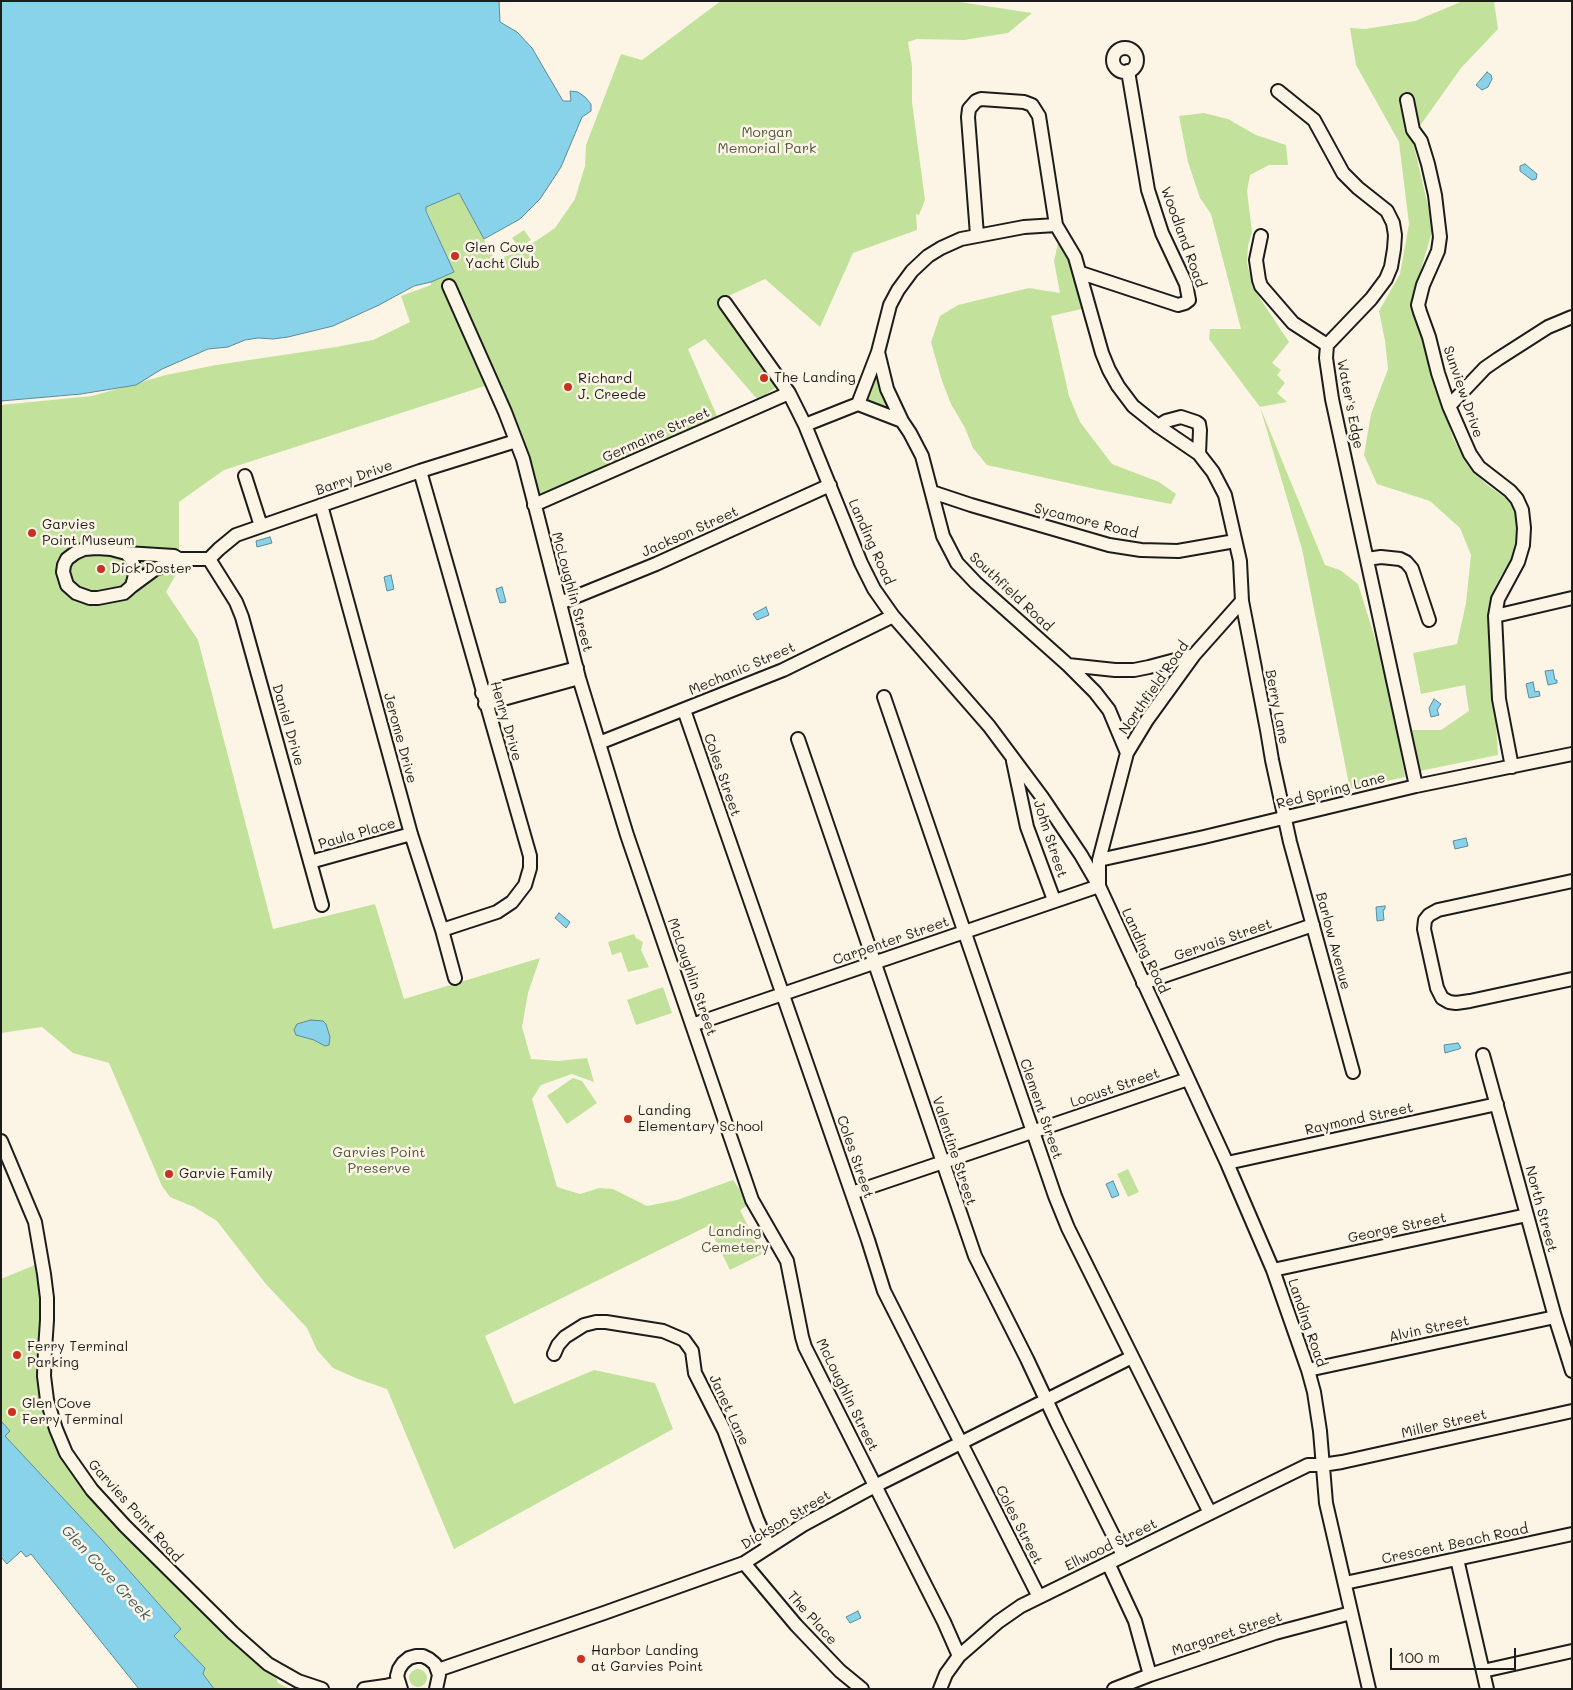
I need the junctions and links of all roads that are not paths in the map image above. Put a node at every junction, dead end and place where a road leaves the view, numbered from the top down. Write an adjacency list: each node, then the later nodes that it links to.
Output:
1 (1128, 72): 7 (street, Woodland Road)
2 (1278, 91): 11 (street, Water's Edge)
3 (1407, 100): 15 (street, Sunview Drive)
4 (1056, 226): 5 (street); 5 (street); 7 (street)
5 (977, 235): 12 (street)
6 (1261, 236): 11 (street)
7 (1080, 273): 18 (street)
8 (449, 286): 19 (street, McLoughlin Street)
9 (725, 303): 13 (street, Landing Road)
10 (1572, 317): 15 (street)
11 (1327, 345): 32 (street, Water's Edge)
12 (878, 352): 14 (street); 16 (street, Southfield Road)
13 (789, 393): 17 (street, Landing Road); 26 (street, Germaine Street)
14 (858, 404): 16 (street); 17 (street)
15 (1449, 406): 38 (street, Sunview Drive)
16 (902, 421): 24 (street, Southfield Road)
17 (805, 425): 23 (street, Landing Road)
18 (1158, 426): 20 (street); 20 (street)
19 (516, 441): 21 (street, Barry Drive); 26 (street, McLoughlin Street)
20 (1199, 454): 28 (street)
21 (420, 471): 25 (street, Barry Drive); 44 (street, Henry Drive)
22 (244, 476): 27 (street)
23 (830, 485): 36 (street, Jackson Street); 37 (street, Landing Road)
24 (932, 492): 28 (street, Sycamore Road); 41 (street, Southfield Road)
25 (321, 505): 27 (street, Barry Drive); 54 (street, Jerome Drive)
26 (534, 505): 36 (street, McLoughlin Street)
27 (261, 526): 31 (street, Barry Drive)
28 (1235, 541): 35 (street)
29 (126, 553): 30 (street); 33 (street); 33 (street)
30 (179, 559): 31 (street); 33 (street)
31 (209, 559): 56 (street, Daniel Drive)
32 (1367, 559): 39 (street); 52 (street, Water's Edge)
33 (132, 586)
34 (1572, 598): 38 (street)
35 (1242, 602): 40 (street, Northfield Road); 53 (street, Berry Lane)
36 (560, 603): 42 (street, McLoughlin Street)
37 (893, 616): 45 (street, Mechanic Street); 50 (street, Landing Road)
38 (1496, 616): 51 (street, Sunview Drive)
39 (1429, 620)
40 (1194, 655): 41 (street); 48 (street, Northfield Road)
41 (1068, 664): 48 (street, Southfield Road)
42 (578, 673): 44 (street); 47 (street, McLoughlin Street)
43 (884, 697): 63 (street, Clement Street)
44 (484, 699): 62 (street, Henry Drive)
45 (684, 710): 47 (street, Mechanic Street); 68 (street, Coles Street)
46 (798, 739): 64 (street, Valentine Street)
47 (599, 744): 69 (street, McLoughlin Street)
48 (1127, 753): 55 (street, Northfield Road)
49 (1572, 754): 51 (street, Red Spring Lane)
50 (1012, 757): 58 (street, Landing Road); 59 (street, John Street)
51 (1512, 766): 52 (street, Red Spring Lane)
52 (1416, 786): 53 (street, Red Spring Lane)
53 (1285, 818): 55 (street, Red Spring Lane); 61 (street, Barlow Avenue)
54 (411, 834): 56 (street, Paula Place); 62 (street, Jerome Drive)
55 (1099, 860): 58 (street, Northfield Road)
56 (310, 862): 60 (street, Daniel Drive)
57 (1572, 881): 66 (street)
58 (1099, 886): 59 (street, Carpenter Street); 67 (street, Landing Road)
59 (1054, 900): 63 (street, Carpenter Street)
60 (322, 905)
61 (1313, 925): 67 (street, Gervais Street); 71 (street, Barlow Avenue)
62 (442, 930): 65 (street, Jerome Drive)
63 (964, 931): 64 (street, Carpenter Street); 74 (street, Clement Street)
64 (874, 962): 68 (street, Carpenter Street); 76 (street, Valentine Street)
65 (455, 978)
66 (1572, 979)
67 (1143, 983): 72 (street, Landing Road)
68 (783, 994): 69 (street, Carpenter Street); 78 (street, Coles Street)
69 (692, 1025): 90 (street, McLoughlin Street)
70 (1483, 1055): 73 (street, North Street)
71 (1353, 1072)
72 (1188, 1079): 74 (street, Locust Street); 77 (street, Landing Road)
73 (1497, 1104): 77 (street, Raymond Street); 79 (street, North Street)
74 (1033, 1131): 76 (street, Locust Street); 83 (street, Clement Street)
75 (1, 1141): 107 (street, Garvies Point Road)
76 (943, 1162): 78 (street, Locust Street); 86 (street, Valentine Street)
77 (1227, 1163): 80 (street, Landing Road)
78 (852, 1193): 88 (street, Coles Street)
79 (1527, 1214): 80 (street, George Street); 81 (street, North Street)
80 (1273, 1270): 84 (street, Landing Road)
81 (1555, 1317): 84 (street, Alvin Street); 85 (street, North Street)
82 (554, 1354): 93 (street, Janet Lane)
83 (1132, 1357): 86 (street, Dickson Street); 91 (street, Clement Street)
84 (1308, 1370): 89 (street, Landing Road)
85 (1572, 1371)
86 (1046, 1400): 88 (street, Dickson Street); 94 (street, Valentine Street)
87 (1572, 1411): 89 (street, Miller Street)
88 (960, 1443): 90 (street, Dickson Street); 99 (street, Coles Street)
89 (1322, 1465): 91 (street, Ellwood Street); 98 (street, Landing Road)
90 (875, 1486): 93 (street, Dickson Street); 102 (street, McLoughlin Street)
91 (1210, 1513): 94 (street, Ellwood Street)
92 (1572, 1534): 95 (street, Crescent Beach Road)
93 (770, 1547): 97 (street, Dickson Street)
94 (1124, 1555): 96 (street, Ellwood Street)
95 (1457, 1559): 98 (street, Crescent Beach Road); 104 (street)
96 (1108, 1562): 99 (street, Ellwood Street); 105 (street)
97 (744, 1563): 103 (street, Dickson Street); 110 (street, The Place)
98 (1345, 1584): 100 (street, Landing Road)
99 (1039, 1597): 102 (street, Ellwood Street)
100 (1351, 1613): 105 (street, Margaret Street); 113 (street, Landing Road)
101 (1572, 1651): 104 (street)
102 (959, 1656): 111 (street, Ellwood Street)
103 (438, 1670): 106 (street); 109 (street)
104 (1483, 1671): 114 (street)
105 (1150, 1675): 112 (street, Margaret Street)
106 (400, 1686): 108 (street)
107 (322, 1689)
108 (364, 1689)
109 (436, 1689)
110 (862, 1689)
111 (940, 1689)
112 (1114, 1689)
113 (1369, 1689)
114 (1488, 1689)

